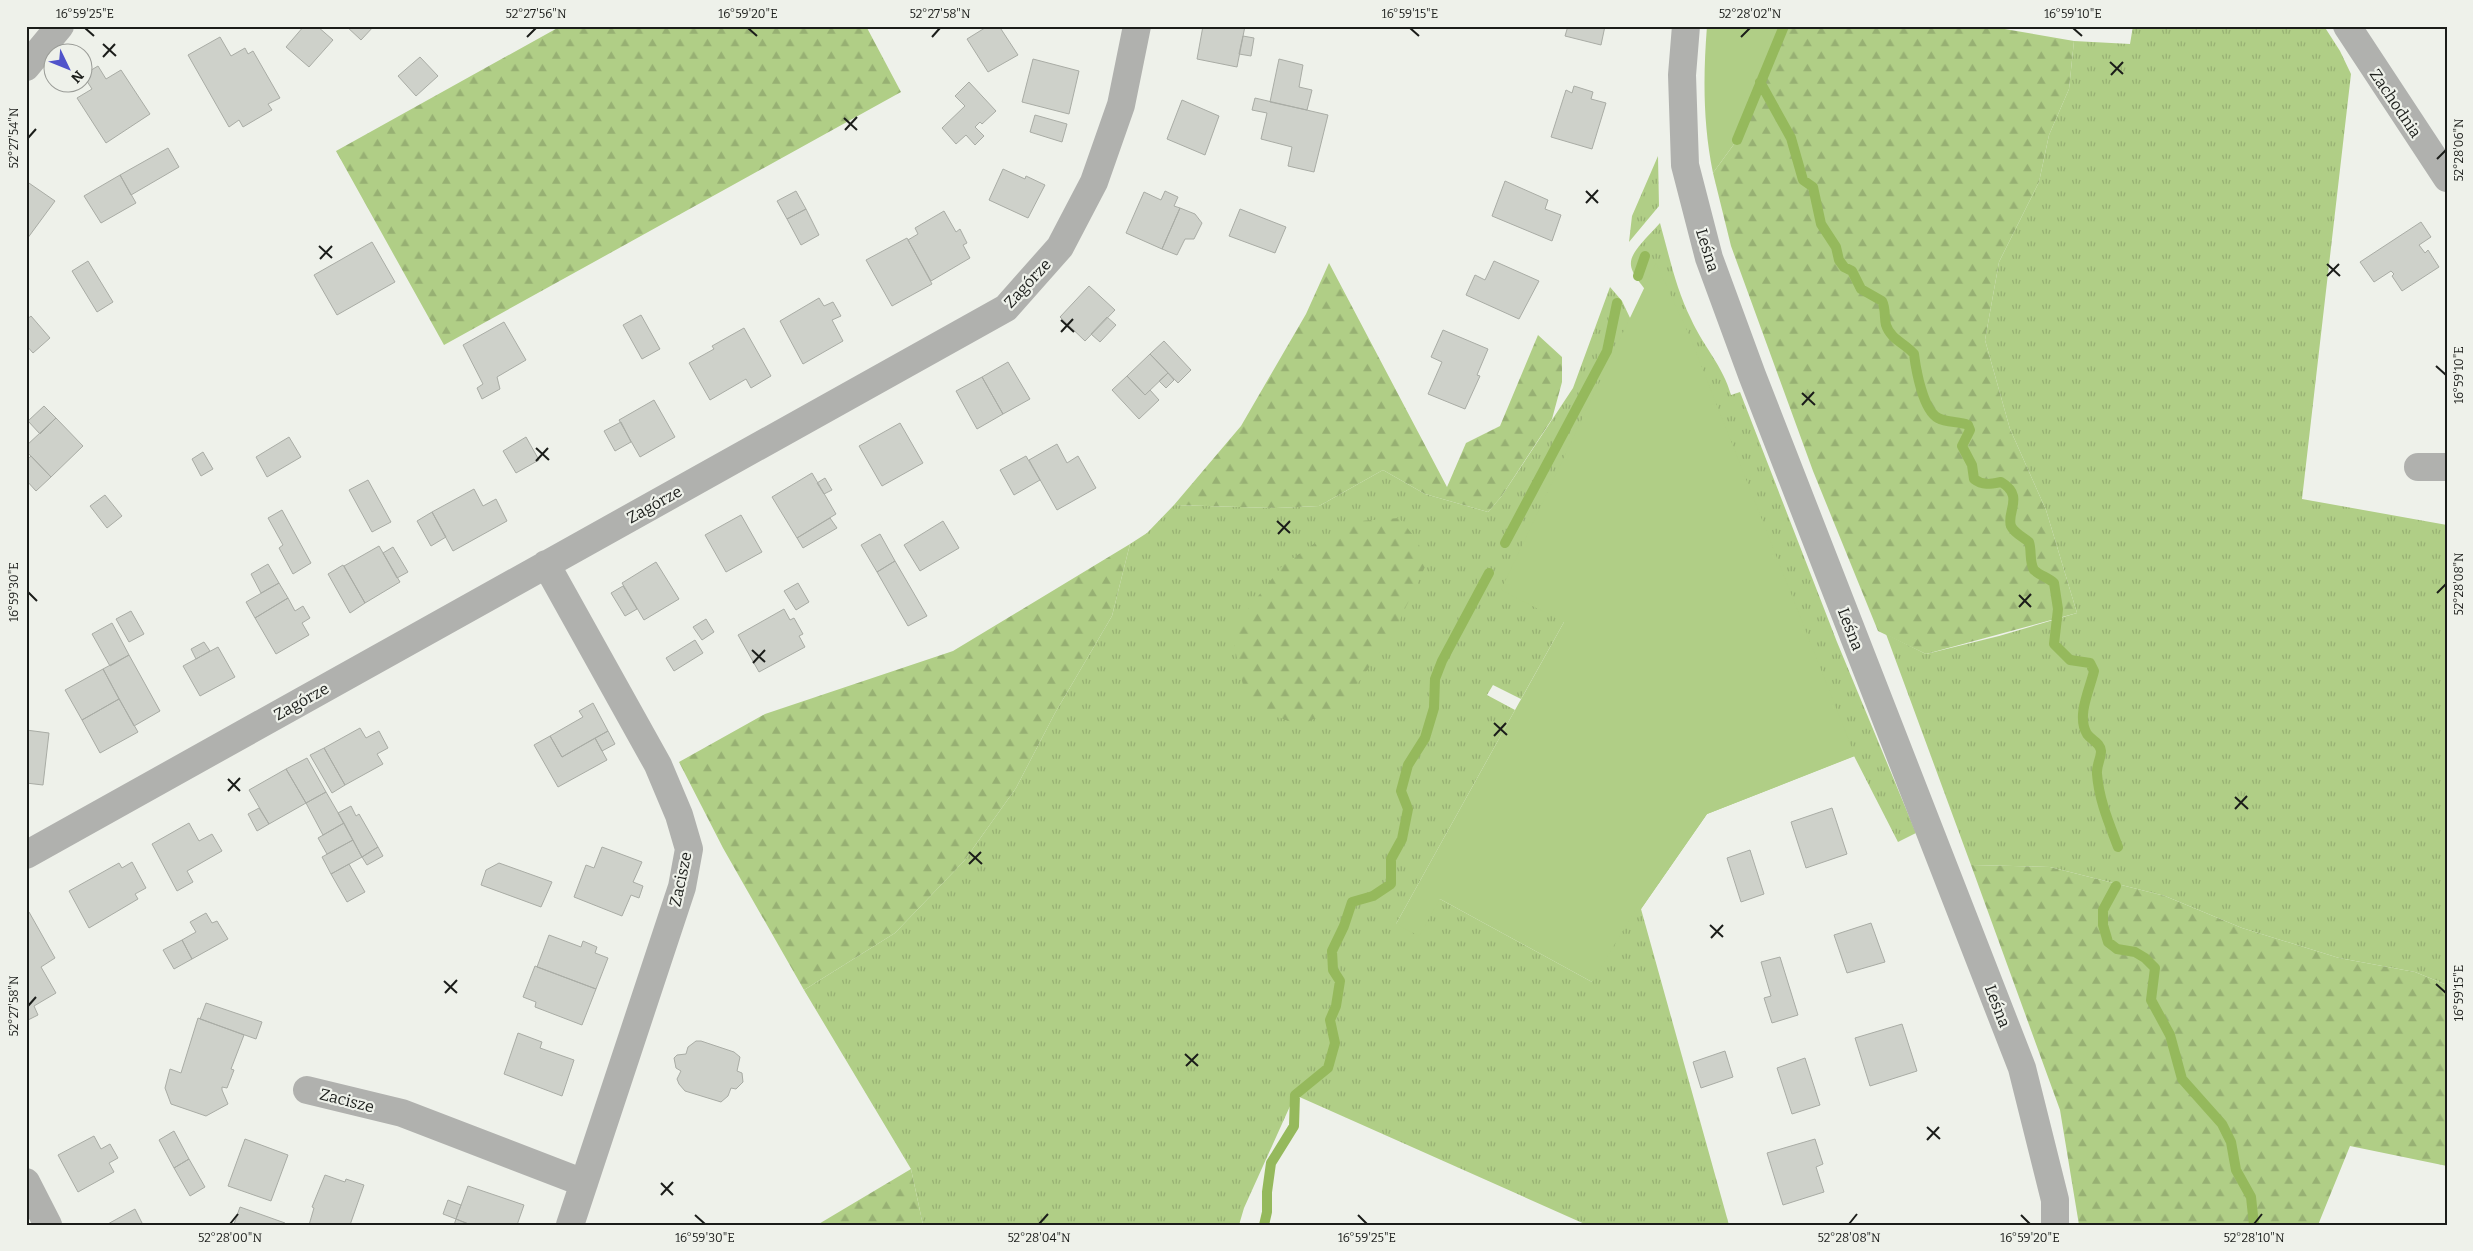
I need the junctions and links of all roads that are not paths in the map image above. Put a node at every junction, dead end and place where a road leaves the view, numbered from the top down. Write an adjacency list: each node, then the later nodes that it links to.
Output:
1 (60, 26): 5 (street)
2 (1137, 26): 9 (street, Zagórze)
3 (1686, 26): 16 (street, Leśna)
4 (2347, 26): 6 (street, Zachodnia)
5 (26, 66)
6 (2447, 178)
7 (2418, 466): 8 (street)
8 (2447, 467)
9 (546, 564): 10 (street, Zagórze); 13 (street, Zacisze)
10 (26, 855)
11 (307, 1090): 13 (street, Zacisze)
12 (26, 1182): 14 (street)
13 (584, 1183): 15 (street, Zacisze)
14 (48, 1225)
15 (570, 1225)
16 (2055, 1225)

